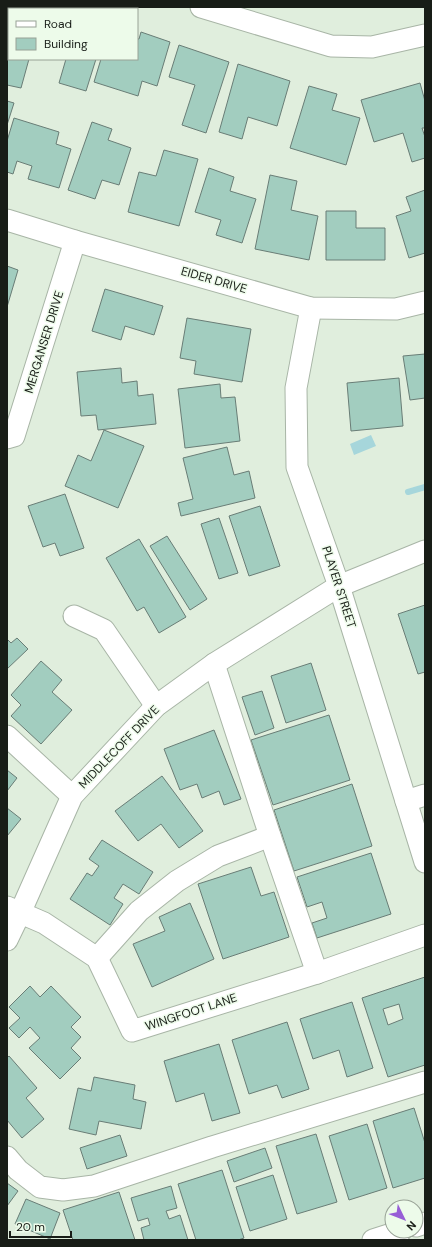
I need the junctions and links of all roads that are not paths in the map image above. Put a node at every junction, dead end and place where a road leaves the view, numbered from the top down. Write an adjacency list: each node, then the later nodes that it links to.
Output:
1 (200, 7): 2 (street)
2 (425, 35)
3 (7, 220): 4 (street, EIDER DRIVE)
4 (75, 241): 6 (street, EIDER DRIVE); 7 (street, MERGANSER DRIVE)
5 (425, 302): 6 (street, EIDER DRIVE)
6 (312, 308): 9 (street, PLAYER STREET)
7 (7, 438)
8 (425, 551): 9 (street, MIDDLECOFF DRIVE)
9 (339, 586): 11 (street, MIDDLECOFF DRIVE); 15 (street, PLAYER STREET)
10 (74, 616): 12 (street)
11 (214, 664): 12 (street, MIDDLECOFF DRIVE); 16 (street)
12 (156, 706): 14 (street, MIDDLECOFF DRIVE)
13 (7, 736): 14 (street)
14 (72, 796): 18 (street, MIDDLECOFF DRIVE)
15 (415, 798): 17 (street, PLAYER STREET)
16 (270, 836): 21 (street); 22 (street)
17 (425, 862)
18 (14, 910): 20 (street, MIDDLECOFF DRIVE); 21 (street)
19 (425, 935): 22 (street, WINGFOOT LANE)
20 (7, 940)
21 (97, 958): 22 (street, WINGFOOT LANE)
22 (317, 973)
23 (425, 1082): 24 (street)
24 (7, 1157)
25 (384, 1236): 26 (street)
26 (373, 1240)

